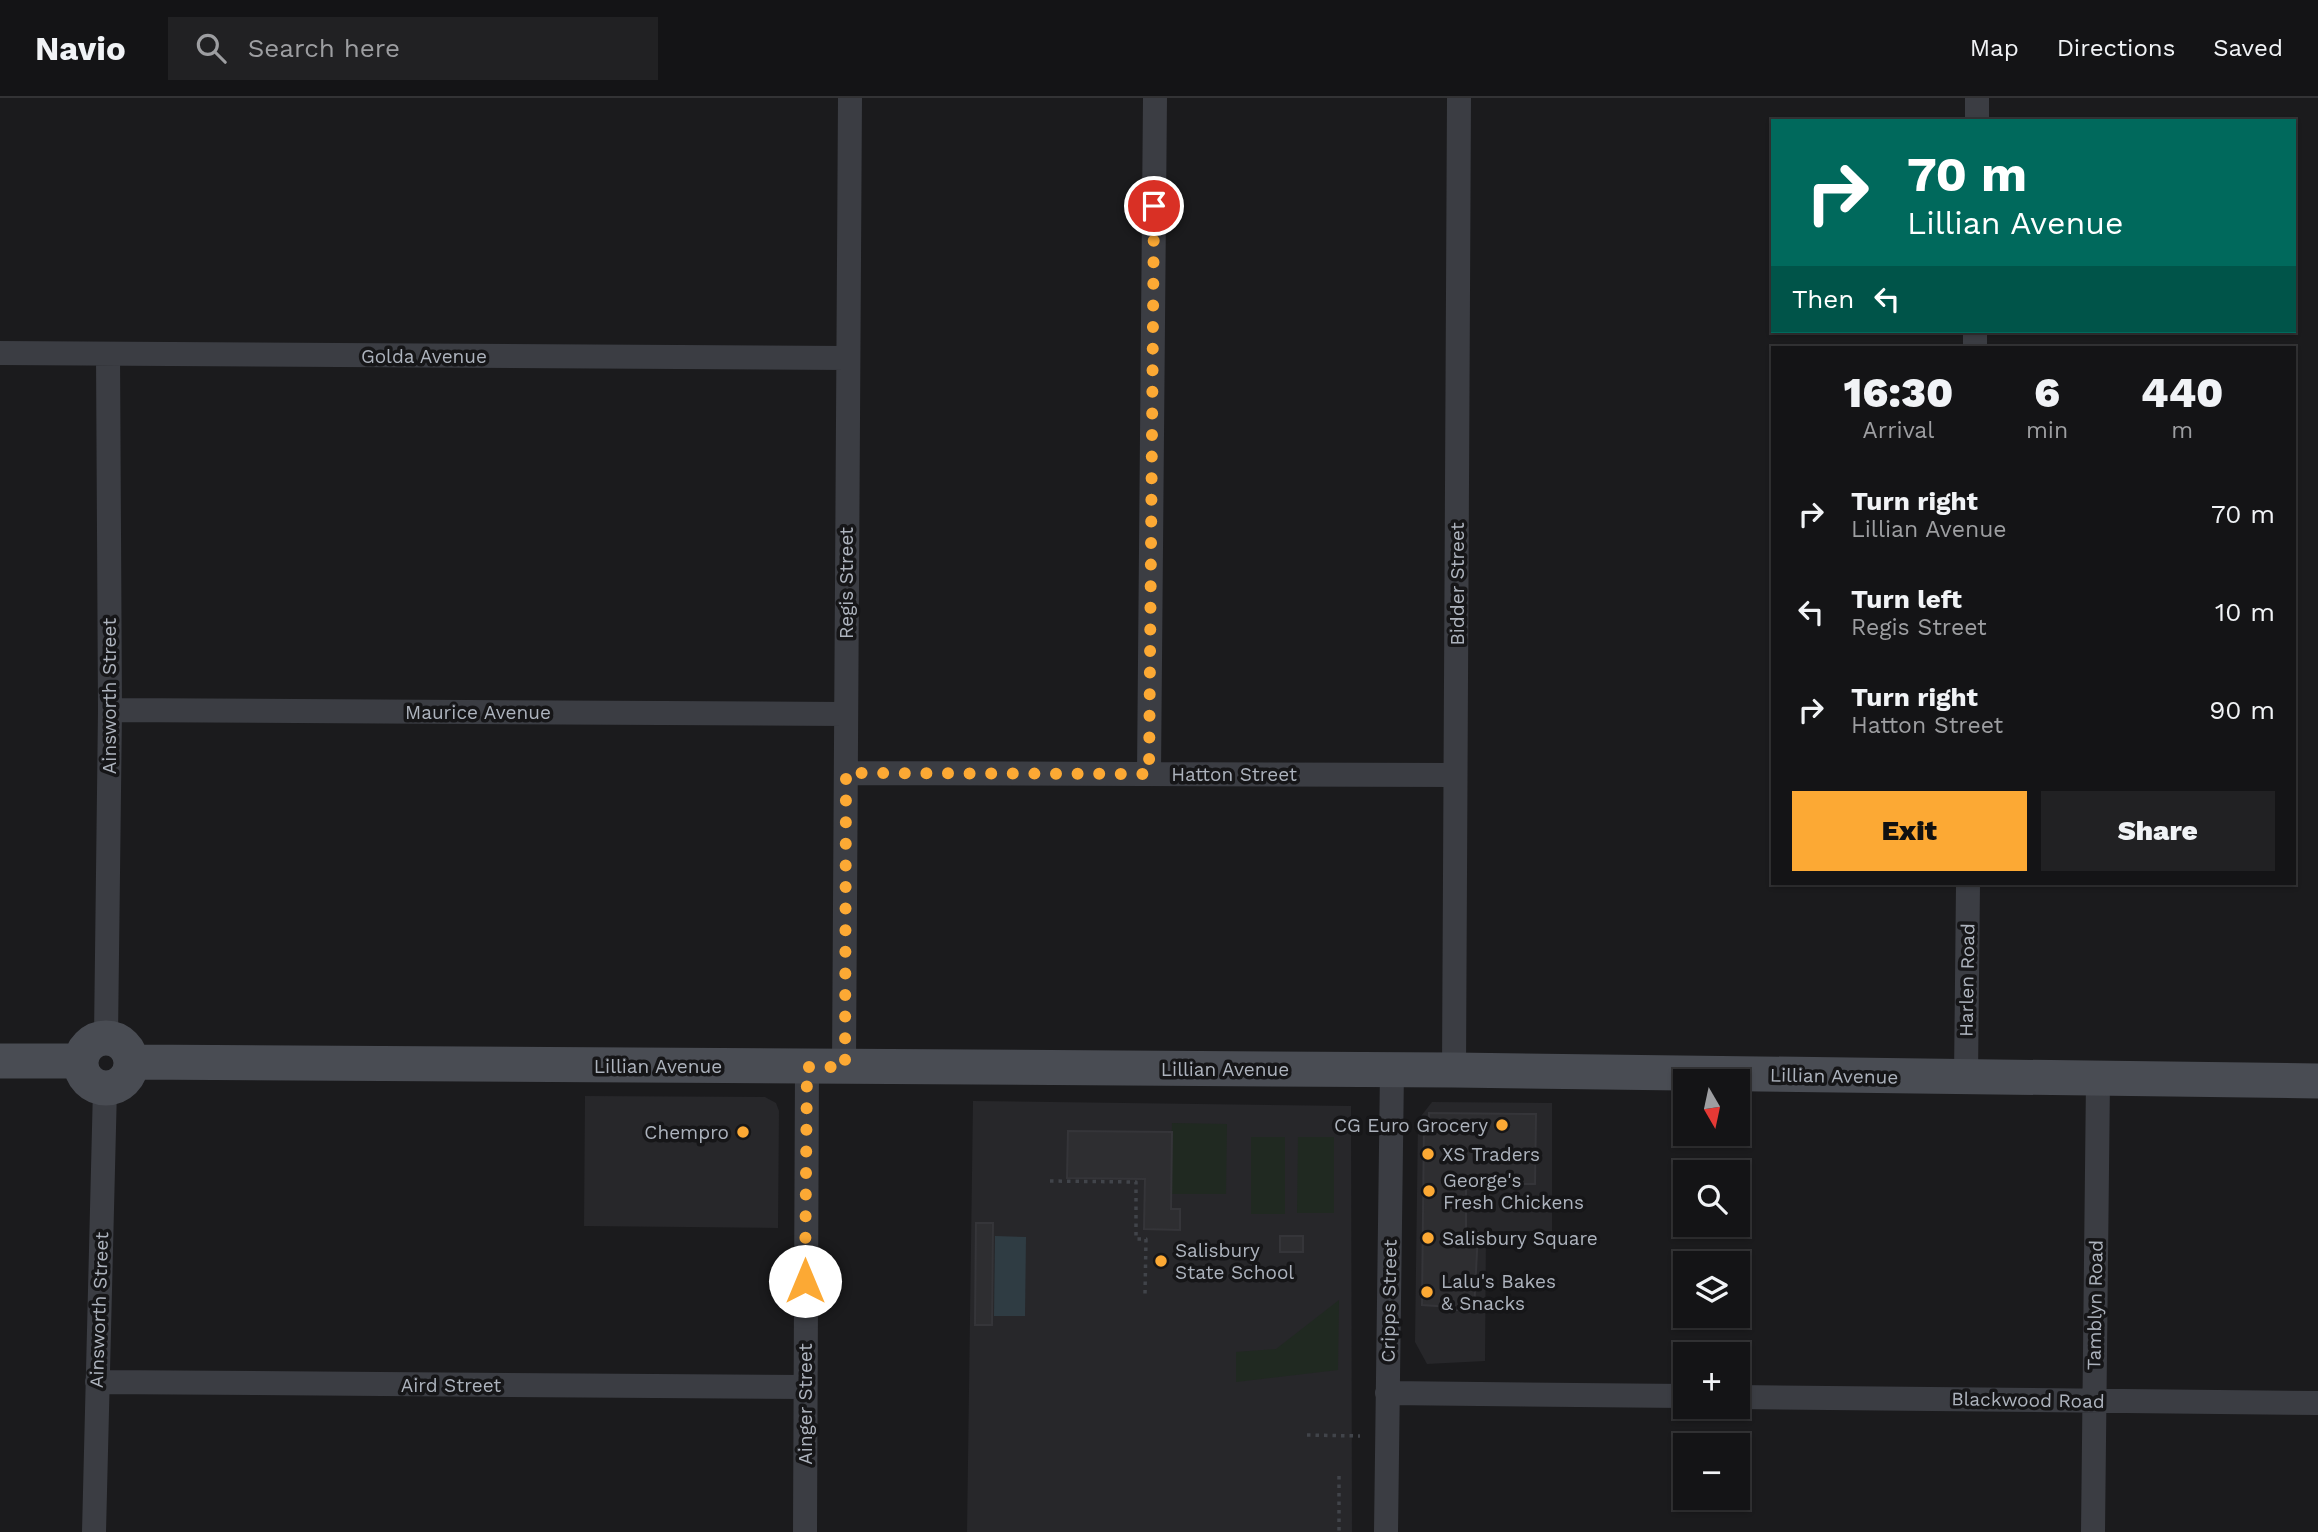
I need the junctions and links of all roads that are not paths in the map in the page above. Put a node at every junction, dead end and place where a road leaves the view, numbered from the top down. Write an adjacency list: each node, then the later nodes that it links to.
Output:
1 (850, 98): 8 (street, Regis Street)
2 (1155, 98): 12 (street)
3 (1459, 98): 13 (street, Bidder Street)
4 (1977, 98): 5 (street)
5 (1977, 119)
6 (0, 353): 7 (street, Golda Avenue)
7 (108, 354): 8 (street, Golda Avenue); 9 (street, Ainsworth Street)
8 (847, 358): 10 (street, Regis Street)
9 (110, 710): 10 (street, Maurice Avenue); 15 (street, Ainsworth Street)
10 (845, 714): 11 (street, Regis Street)
11 (846, 773): 12 (street, Hatton Street); 20 (street, Regis Street)
12 (1149, 774): 13 (street, Hatton Street)
13 (1455, 775): 22 (street, Bidder Street)
14 (1968, 885): 23 (street, Harlen Road)
15 (106, 1037): 17 (street); 18 (street)
16 (0, 1061): 17 (street)
17 (80, 1061): 26 (street)
18 (131, 1062): 19 (street, Lillian Avenue); 26 (street)
19 (807, 1067): 20 (street, Lillian Avenue); 28 (street, Ainger Street)
20 (845, 1067): 21 (street, Lillian Avenue)
21 (1392, 1070): 22 (street, Lillian Avenue); 29 (street, Cripps Street)
22 (1454, 1070): 23 (street, Lillian Avenue)
23 (1966, 1077): 24 (street, Lillian Avenue)
24 (2098, 1079): 25 (street, Lillian Avenue); 32 (street, Tamblyn Road)
25 (2318, 1081)
26 (105, 1088): 27 (street, Ainsworth Street)
27 (97, 1382): 28 (street, Aird Street); 34 (street, Ainsworth Street)
28 (805, 1387): 35 (street, Ainger Street)
29 (1387, 1393): 30 (street); 36 (street, Cripps Street)
30 (1673, 1396)
31 (1750, 1396): 32 (street, Blackwood Road)
32 (2094, 1400): 33 (street, Blackwood Road); 37 (street, Tamblyn Road)
33 (2318, 1403)
34 (94, 1532)
35 (805, 1532)
36 (1386, 1532)
37 (2093, 1532)

